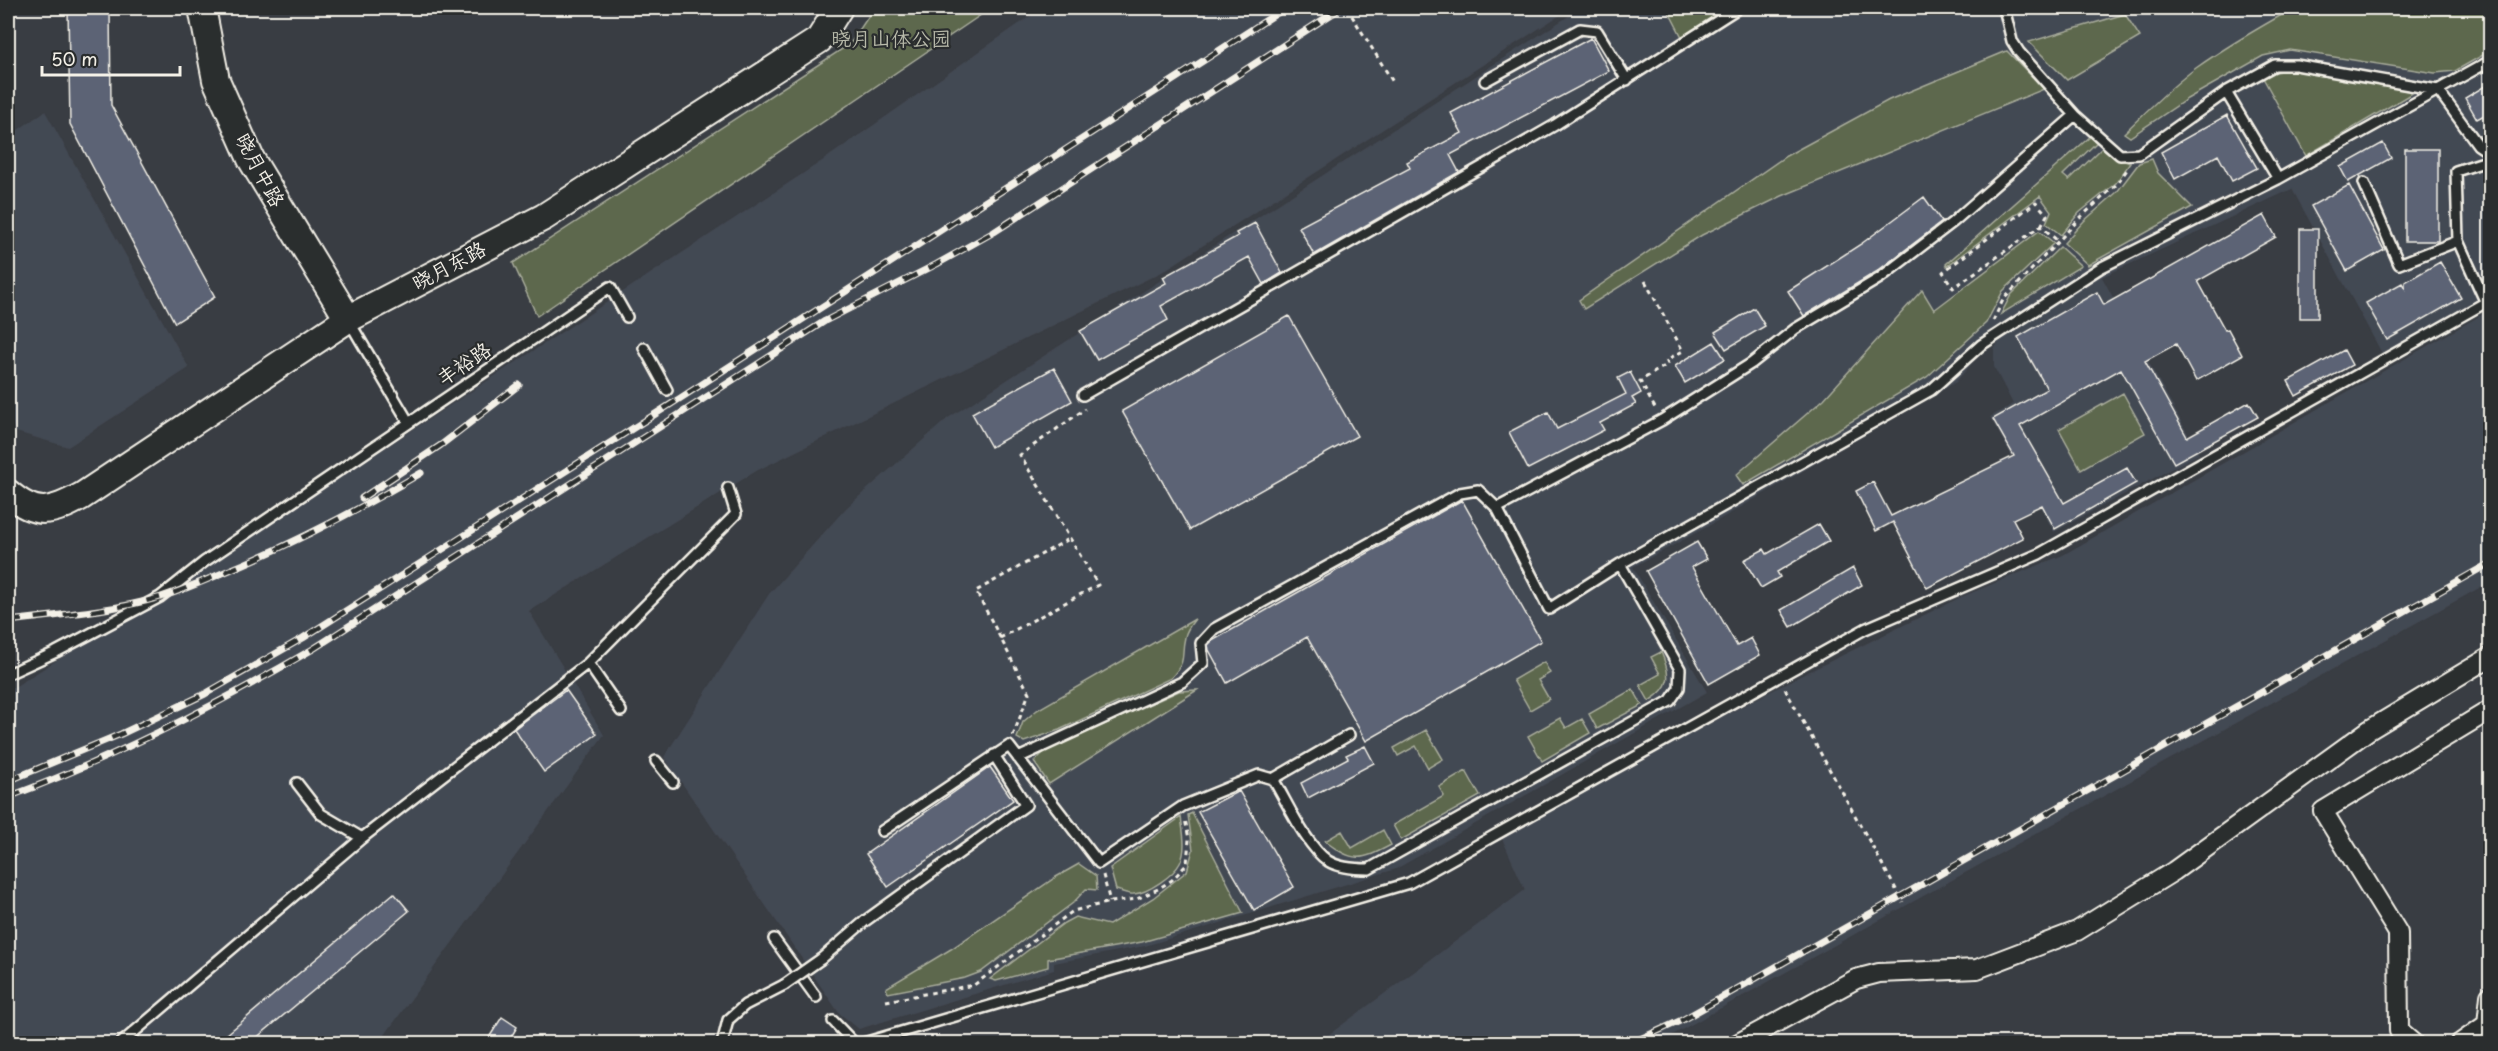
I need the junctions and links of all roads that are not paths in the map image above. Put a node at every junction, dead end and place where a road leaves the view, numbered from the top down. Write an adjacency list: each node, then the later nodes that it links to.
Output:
1 (202, 8): 18 (street, 晓月中路)
2 (840, 8): 18 (street, 晓月东路)
3 (1738, 8): 6 (lane)
4 (2004, 8): 10 (lane)
5 (2490, 61): 8 (lane)
6 (1627, 80): 7 (lane); 21 (lane)
7 (1485, 81)
8 (2438, 90): 9 (lane); 11 (lane); 13 (lane)
9 (2226, 92): 10 (lane); 13 (lane)
10 (2075, 115): 25 (lane)
11 (2490, 153)
12 (2490, 160): 15 (lane)
13 (2278, 179): 26 (lane)
14 (2364, 183): 15 (lane)
15 (2458, 241): 16 (lane)
16 (2488, 302): 49 (lane)
17 (627, 317): 22 (lane, 丰裕路)
18 (348, 319): 22 (lane); 24 (street, 晓月东路)
19 (644, 348): 20 (lane)
20 (667, 390)
21 (1083, 394)
22 (409, 423): 29 (lane)
23 (728, 488): 28 (lane)
24 (8, 493)
25 (1497, 508): 26 (lane); 34 (lane)
26 (1620, 564): 36 (lane)
27 (2490, 657): 50 (street)
28 (588, 663): 31 (lane); 40 (lane)
29 (8, 674)
30 (2490, 710): 45 (street)
31 (621, 711)
32 (1349, 735): 36 (lane)
33 (994, 756): 34 (lane); 39 (lane); 47 (lane, bridge)
34 (1018, 758): 36 (lane)
35 (656, 761): 37 (lane)
36 (1273, 779)
37 (673, 782)
38 (297, 783): 40 (lane)
39 (882, 831)
40 (362, 838): 46 (lane)
41 (774, 939): 43 (lane)
42 (2490, 996): 51 (street)
43 (816, 997)
44 (833, 1021): 48 (lane)
45 (2414, 1043)
46 (120, 1044)
47 (722, 1044)
48 (855, 1044)
49 (860, 1044)
50 (1737, 1044)
51 (2459, 1044)

